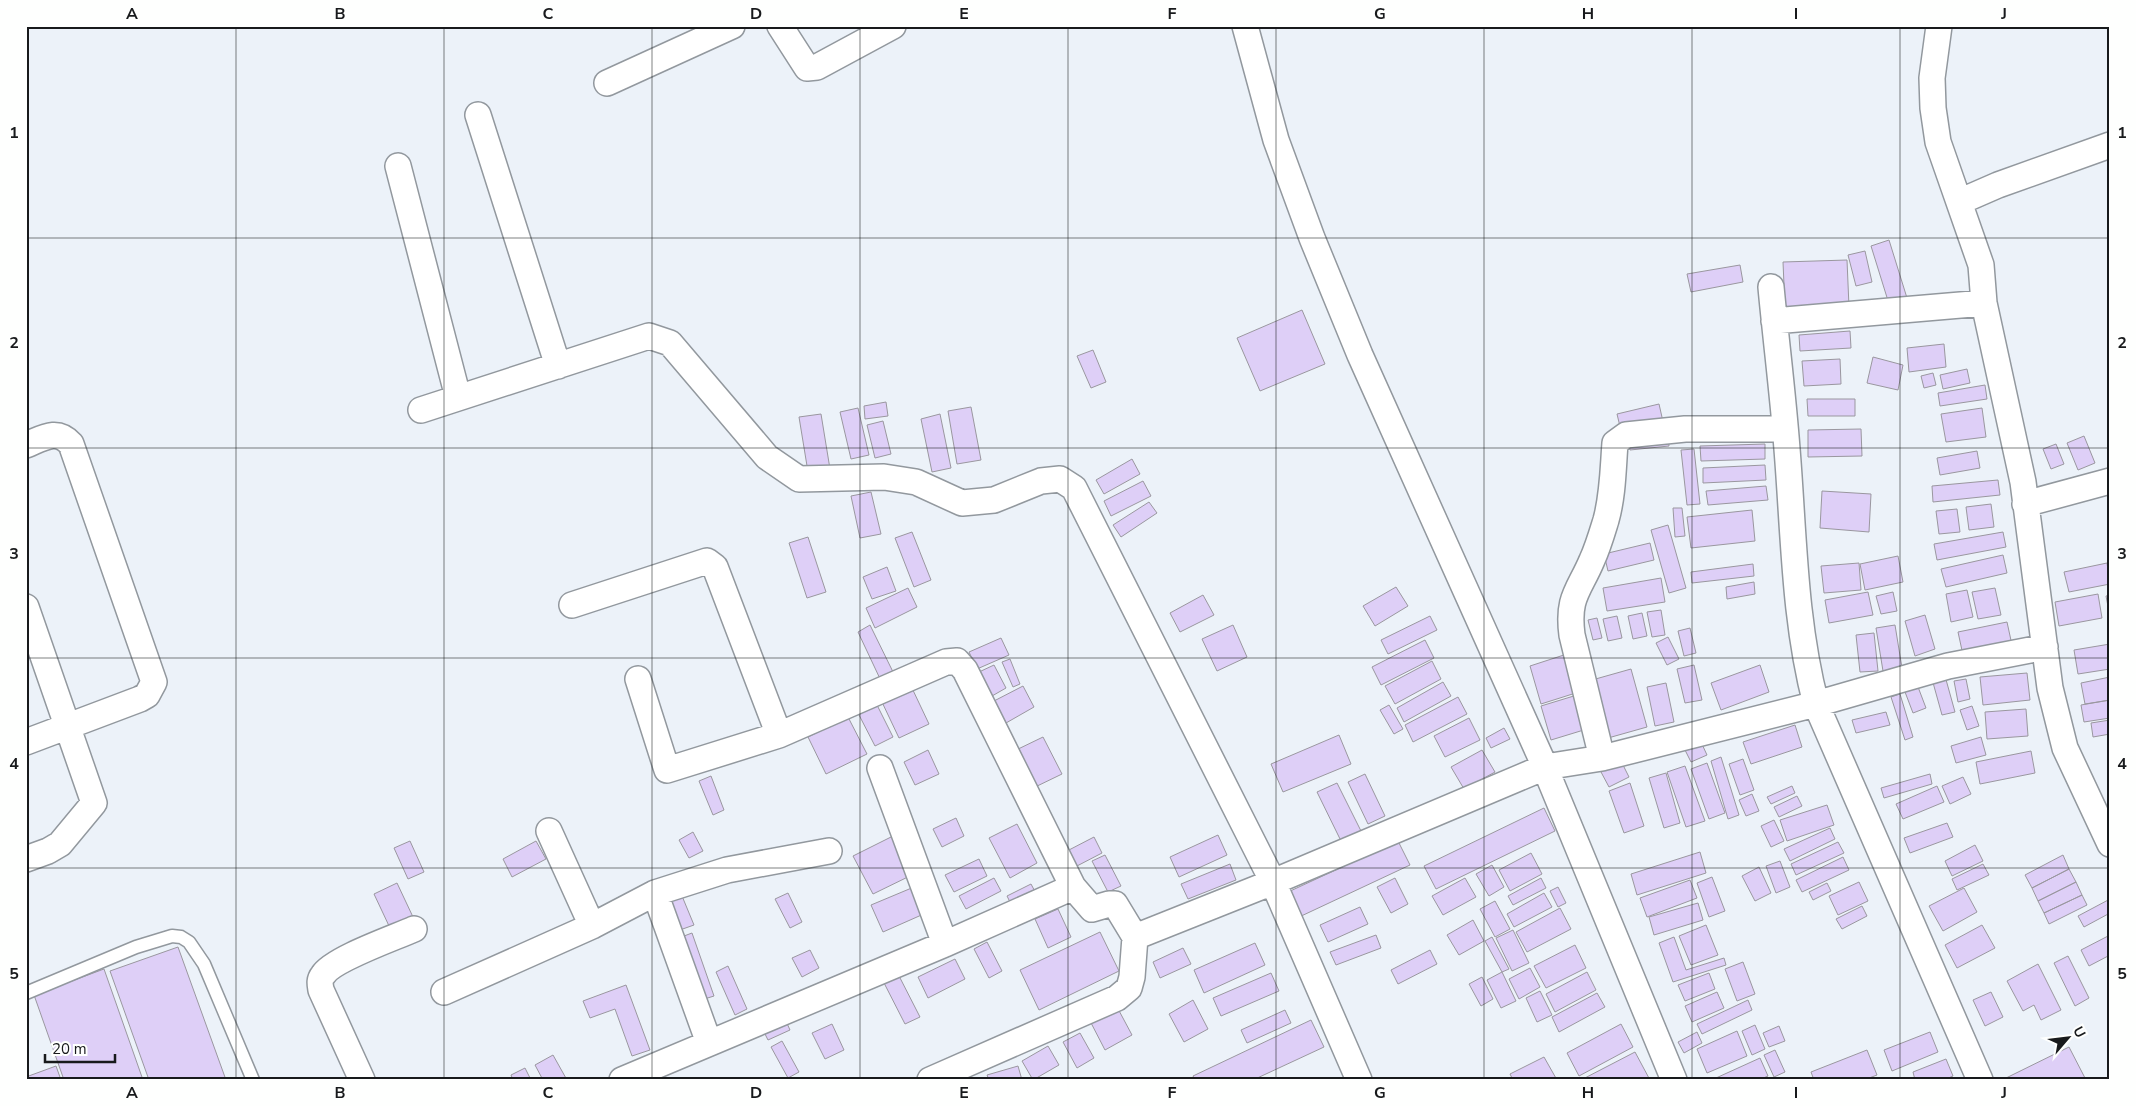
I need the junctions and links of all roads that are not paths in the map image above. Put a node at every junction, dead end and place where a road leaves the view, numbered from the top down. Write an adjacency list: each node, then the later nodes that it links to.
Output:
1 (732, 26): 6 (street)
2 (780, 26): 3 (street)
3 (893, 26)
4 (1246, 26): 30 (street)
5 (1940, 26): 10 (street)
6 (607, 83)
7 (478, 114): 14 (street)
8 (2110, 145): 10 (street)
9 (398, 166): 15 (street)
10 (1959, 202): 12 (street)
11 (1772, 286): 13 (street)
12 (1984, 303): 13 (street); 20 (street)
13 (1774, 321): 17 (street)
14 (558, 366): 15 (street); 36 (street)
15 (458, 397): 16 (street)
16 (421, 410)
17 (1785, 429): 25 (street); 29 (street)
18 (26, 445): 26 (street)
19 (2110, 481): 20 (street)
20 (2025, 504): 23 (street)
21 (572, 605): 27 (street)
22 (26, 607): 26 (street)
23 (2045, 648): 25 (street); 33 (street)
24 (638, 679): 27 (street)
25 (1816, 704): 29 (street); 52 (street)
26 (69, 726): 28 (street); 35 (street)
27 (779, 735): 37 (street)
28 (26, 742)
29 (1602, 758): 30 (street)
30 (1545, 766): 36 (street); 51 (street)
31 (880, 768): 42 (street)
32 (549, 831): 39 (street)
33 (2110, 844)
34 (829, 851): 38 (street)
35 (26, 859)
36 (1273, 882): 41 (street); 50 (street)
37 (1072, 887): 41 (street); 42 (street)
38 (655, 893): 39 (street); 45 (street)
39 (592, 926): 43 (street)
40 (414, 929): 47 (street)
41 (1135, 937): 49 (street)
42 (945, 944): 45 (street)
43 (444, 992)
44 (26, 993): 46 (lane)
45 (709, 1043): 48 (street)
46 (253, 1080)
47 (362, 1080)
48 (622, 1080)
49 (930, 1080)
50 (1359, 1080)
51 (1674, 1080)
52 (1980, 1080)

